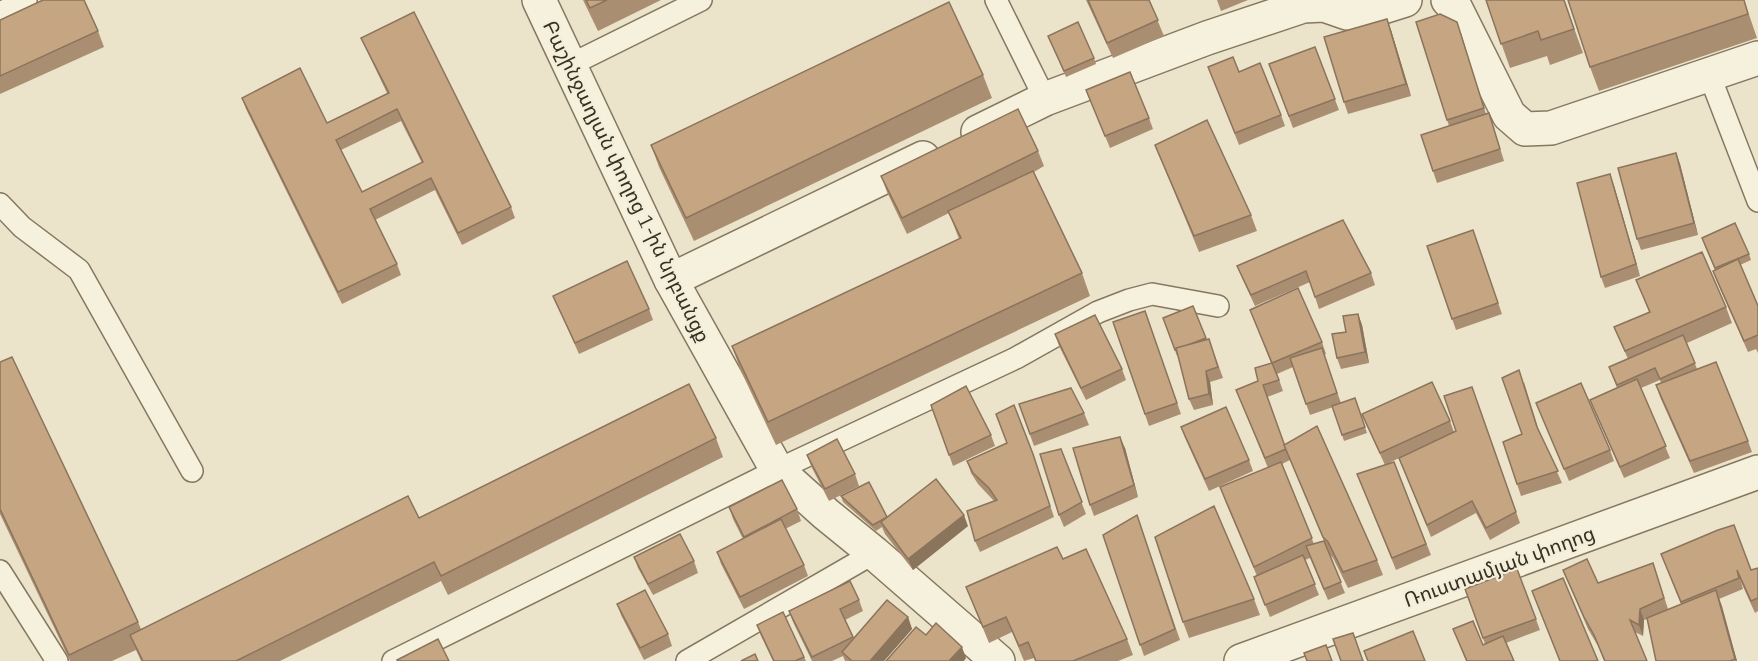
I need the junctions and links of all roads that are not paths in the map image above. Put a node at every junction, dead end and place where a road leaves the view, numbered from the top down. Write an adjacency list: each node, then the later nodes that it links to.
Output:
1 (26, 0): 7 (lane)
2 (539, 0): 9 (street, Բաշինջաղյան փողոց 1-ին նրբանցք)
3 (701, 0): 9 (lane)
4 (996, 0): 11 (lane)
5 (1405, 0): 11 (street)
6 (1448, 0): 10 (street)
7 (0, 13)
8 (1758, 58): 10 (street)
9 (570, 65): 14 (street, Բաշինջաղյան փողոց 1-ին նրբանցք)
10 (1709, 74): 12 (lane)
11 (1050, 97): 14 (street)
12 (1758, 201)
13 (0, 204): 17 (lane)
14 (671, 280): 16 (street, Բաշինջաղյան փողոց 1-ին նրբանցք)
15 (1218, 306): 16 (lane)
16 (777, 470): 19 (street, Բաշինջաղյան փողոց 1-ին նրբանցք); 22 (lane)
17 (192, 471)
18 (1758, 472): 25 (street, Ռուստամյան փողոց)
19 (874, 553): 23 (lane); 24 (street, Բաշինջաղյան փողոց 1-ին նրբանցք)
20 (0, 571): 21 (lane)
21 (57, 661)
22 (393, 661)
23 (687, 661)
24 (998, 661)
25 (1241, 661)

